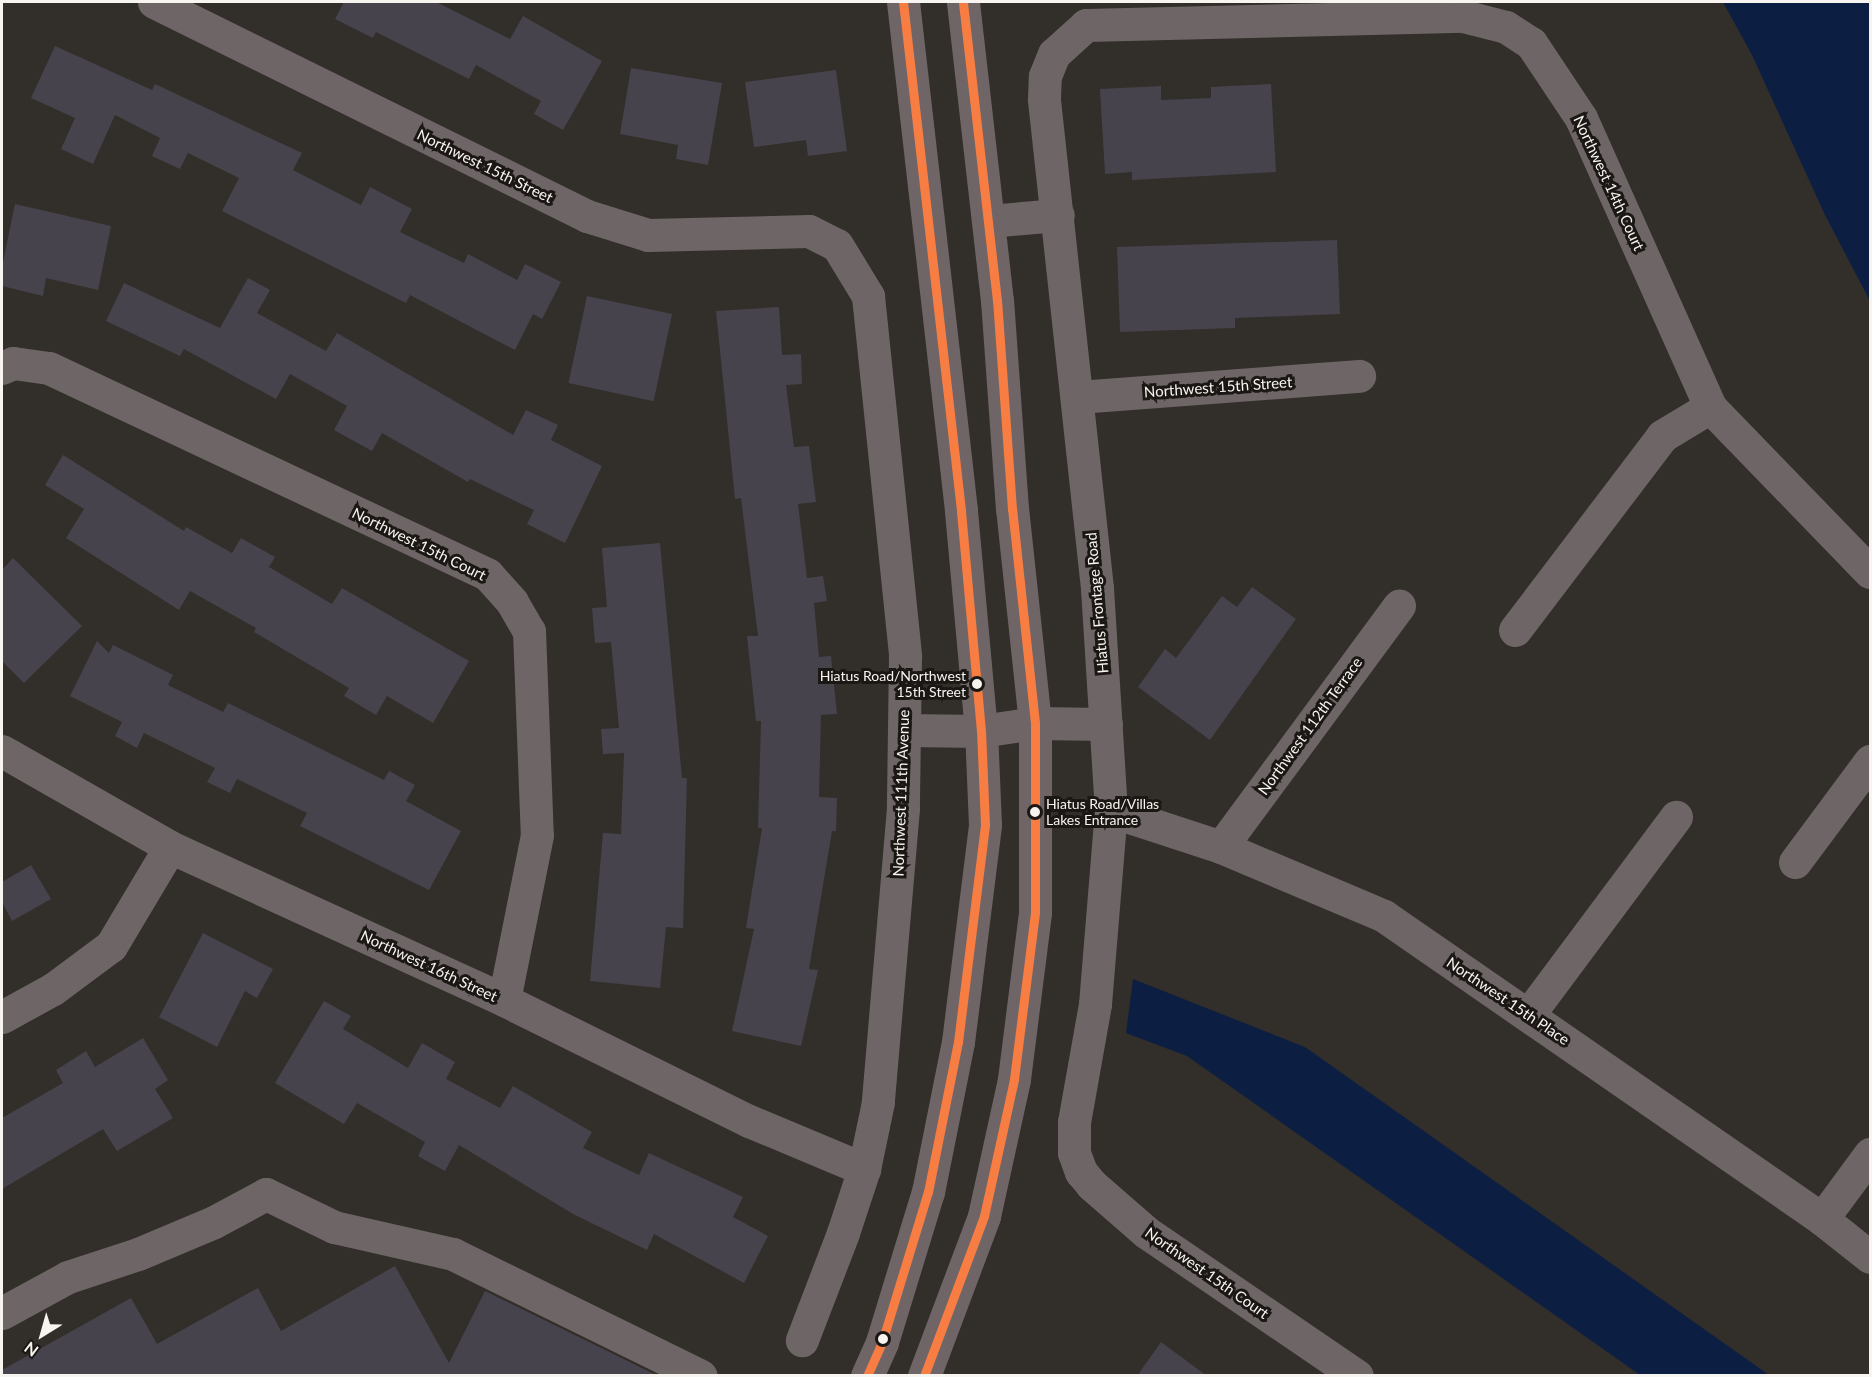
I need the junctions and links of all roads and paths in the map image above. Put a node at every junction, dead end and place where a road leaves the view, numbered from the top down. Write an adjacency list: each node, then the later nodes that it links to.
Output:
1 (154, 2): 7 (street, Northwest 15th Street)
2 (903, 2): 18 (main road)
3 (963, 2): 6 (main road)
4 (1054, 54): 5 (street, Hiatus Frontage Road); 11 (street, Northwest 14th Court)
5 (1058, 215): 6 (street); 10 (street, Hiatus Frontage Road)
6 (988, 221): 15 (main road)
7 (837, 245): 17 (street, Northwest 111th Avenue)
8 (7, 366): 26 (street, Northwest 15th Court)
9 (1359, 376): 10 (street, Northwest 15th Street)
10 (1077, 397): 16 (street, Hiatus Frontage Road)
11 (1710, 407): 12 (street, Northwest 14th Court); 14 (street)
12 (1870, 572)
13 (1399, 606): 24 (street, Northwest 112th Terrace)
14 (1515, 630)
15 (1035, 723): 16 (street); 18 (main road); 38 (main road)
16 (1106, 724): 21 (street, Hiatus Frontage Road)
17 (905, 730): 18 (street); 31 (street, Northwest 111th Avenue)
18 (981, 731): 37 (main road)
19 (2, 751): 23 (street, Northwest 16th Street)
20 (1870, 761): 25 (street)
21 (1111, 811): 24 (street, Northwest 15th Place); 29 (street, Hiatus Frontage Road)
22 (1676, 817): 27 (street)
23 (170, 847): 26 (street, Northwest 16th Street); 28 (street)
24 (1221, 847): 27 (street, Northwest 15th Place)
25 (1795, 862)
26 (504, 1000): 31 (street, Northwest 16th Street)
27 (1530, 1014): 32 (street, Northwest 15th Place)
28 (2, 1017)
29 (1074, 1153): 39 (street, Northwest 15th Court)
30 (1870, 1154): 32 (street)
31 (864, 1169): 35 (street, Northwest 111th Avenue)
32 (1822, 1219): 33 (street, Northwest 15th Place)
33 (1870, 1257)
34 (2, 1313): 36 (street)
35 (802, 1340)
36 (701, 1376)
37 (867, 1376)
38 (924, 1376)
39 (1357, 1376)

